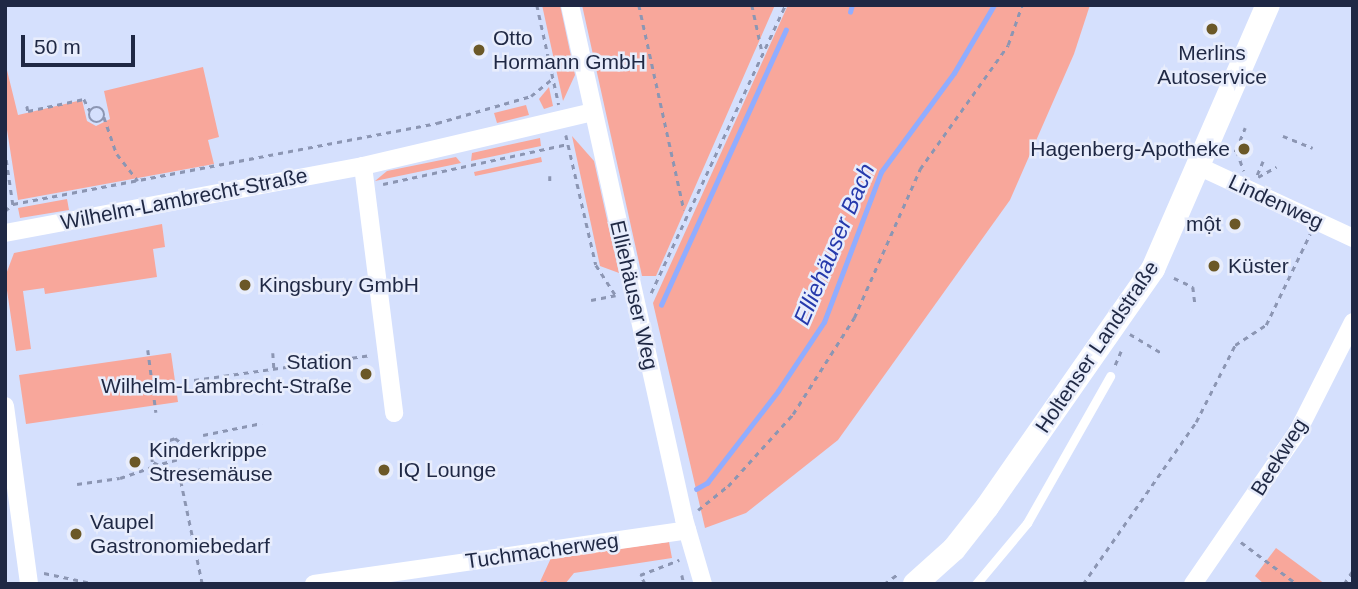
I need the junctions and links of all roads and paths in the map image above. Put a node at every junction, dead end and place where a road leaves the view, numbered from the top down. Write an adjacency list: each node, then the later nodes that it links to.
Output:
1 (537, 5): 9 (path)
2 (570, 5): 12 (street, Elliehäuser Weg)
3 (639, 5): 29 (path)
4 (752, 5): 8 (path)
5 (785, 5): 8 (path)
6 (1023, 5): 57 (path)
7 (1268, 5): 20 (street, Holtenser Landstraße)
8 (763, 56): 38 (path)
9 (553, 78): 14 (path); 25 (path)
10 (27, 106): 11 (path)
11 (90, 111): 13 (path); 13 (path)
12 (593, 112): 14 (street, Wilhelm-Lambrecht-Straße); 58 (street, Elliehäuser Weg)
13 (104, 117): 25 (path)
14 (562, 119): 17 (path); 21 (street, Wilhelm-Lambrecht-Straße)
15 (1236, 124): 20 (path)
16 (1283, 136): 18 (path)
17 (568, 144): 27 (path); 34 (path)
18 (1312, 148)
19 (5, 150): 28 (path)
20 (1207, 163): 31 (street, Lindenweg); 63 (street, Holtenser Landstraße)
21 (363, 166): 27 (street); 32 (street, Wilhelm-Lambrecht-Straße)
22 (1276, 167): 24 (path)
23 (550, 176): 26 (path)
24 (1256, 178)
25 (138, 181): 28 (path)
26 (550, 185)
27 (366, 188): 44 (street)
28 (13, 204): 30 (path)
29 (684, 210)
30 (5, 211)
31 (1316, 221): 33 (street, Lindenweg); 71 (path)
32 (5, 233)
33 (1353, 238)
34 (601, 273)
35 (1174, 278): 39 (path)
36 (616, 295): 37 (path)
37 (592, 300)
38 (647, 302)
39 (1195, 304)
40 (1353, 322): 59 (street, Beekweg)
41 (1133, 336): 45 (path)
42 (148, 350): 50 (path)
43 (273, 353): 46 (path)
44 (387, 353): 46 (path); 51 (street)
45 (1163, 354)
46 (274, 369): 48 (path)
47 (1110, 376): 70 (lane)
48 (194, 380)
49 (5, 406): 62 (street)
50 (156, 412)
51 (394, 413)
52 (262, 423): 53 (path)
53 (203, 435)
54 (158, 466): 54 (path); 56 (path)
55 (208, 468): 65 (path)
56 (77, 484)
57 (695, 512)
58 (687, 530): 66 (street, Tuchmacherweg); 68 (street, Elliehäuser Weg)
59 (1230, 534): 72 (street, Beekweg); 73 (path)
60 (679, 560): 67 (path)
61 (1353, 570): 74 (path)
62 (28, 576): 64 (path)
63 (924, 577): 69 (path)
64 (96, 584)
65 (202, 584)
66 (314, 584)
67 (645, 584)
68 (703, 584)
69 (884, 584)
70 (976, 584)
71 (1083, 584)
72 (1193, 584)
73 (1297, 584)
74 (1344, 584)

